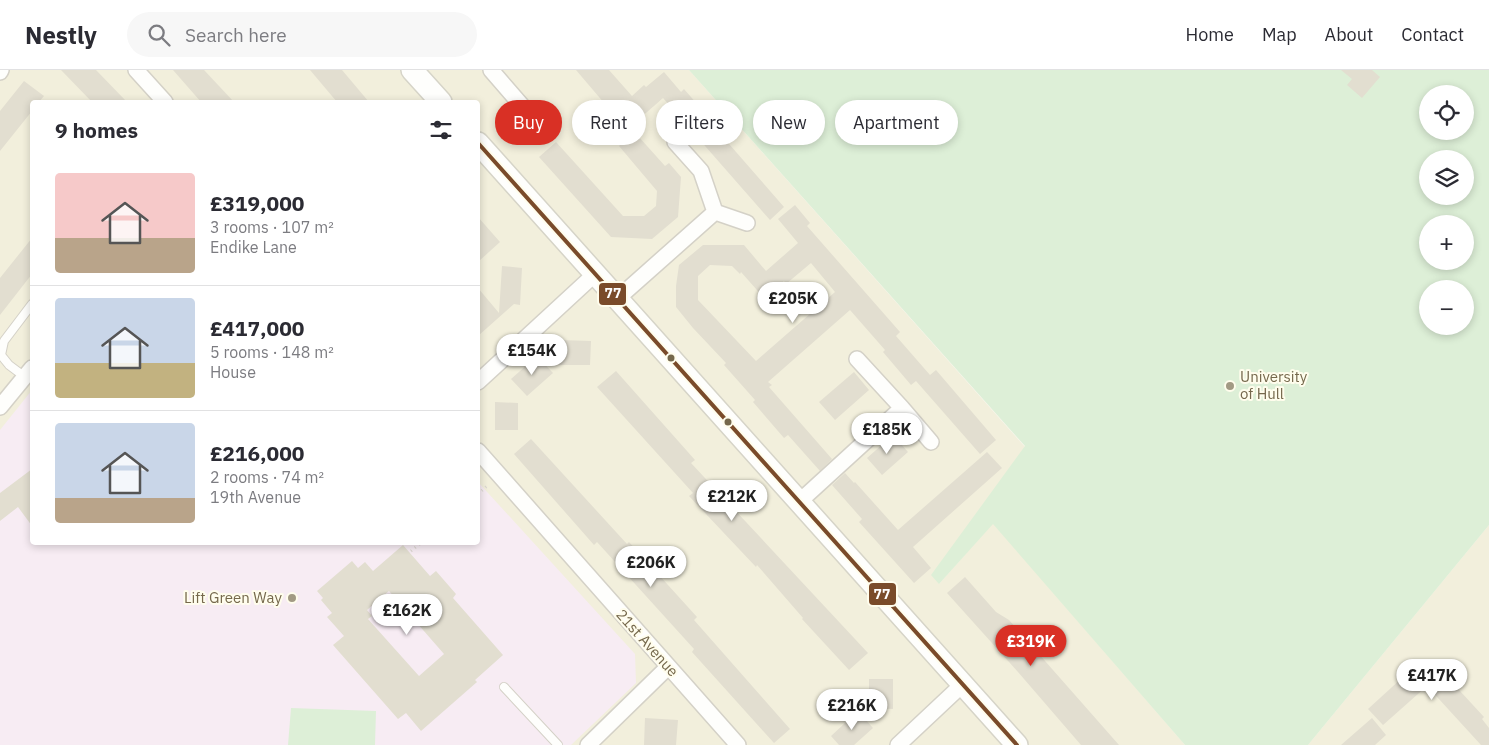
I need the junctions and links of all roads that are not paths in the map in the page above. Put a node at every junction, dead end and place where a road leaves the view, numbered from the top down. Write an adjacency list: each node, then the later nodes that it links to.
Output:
1 (136, 70): 4 (street)
2 (412, 70): 5 (street)
3 (491, 70): 6 (street)
4 (163, 100)
5 (439, 100)
6 (517, 100)
7 (480, 145): 11 (street)
8 (678, 145): 9 (street)
9 (715, 212): 10 (street); 12 (street)
10 (747, 223)
11 (595, 274): 12 (street); 16 (street)
12 (618, 299): 21 (street)
13 (30, 307): 15 (lane)
14 (858, 359): 18 (street)
15 (29, 373): 17 (street)
16 (480, 380)
17 (0, 407)
18 (902, 408): 19 (street); 21 (street)
19 (930, 442)
20 (480, 454): 22 (street, 21st Avenue)
21 (799, 502): 23 (street)
22 (668, 667): 26 (street); 27 (street, 21st Avenue)
23 (963, 684): 28 (street); 29 (street)
24 (504, 687): 25 (lane)
25 (558, 745)
26 (588, 745)
27 (738, 745)
28 (898, 745)
29 (1017, 745)

